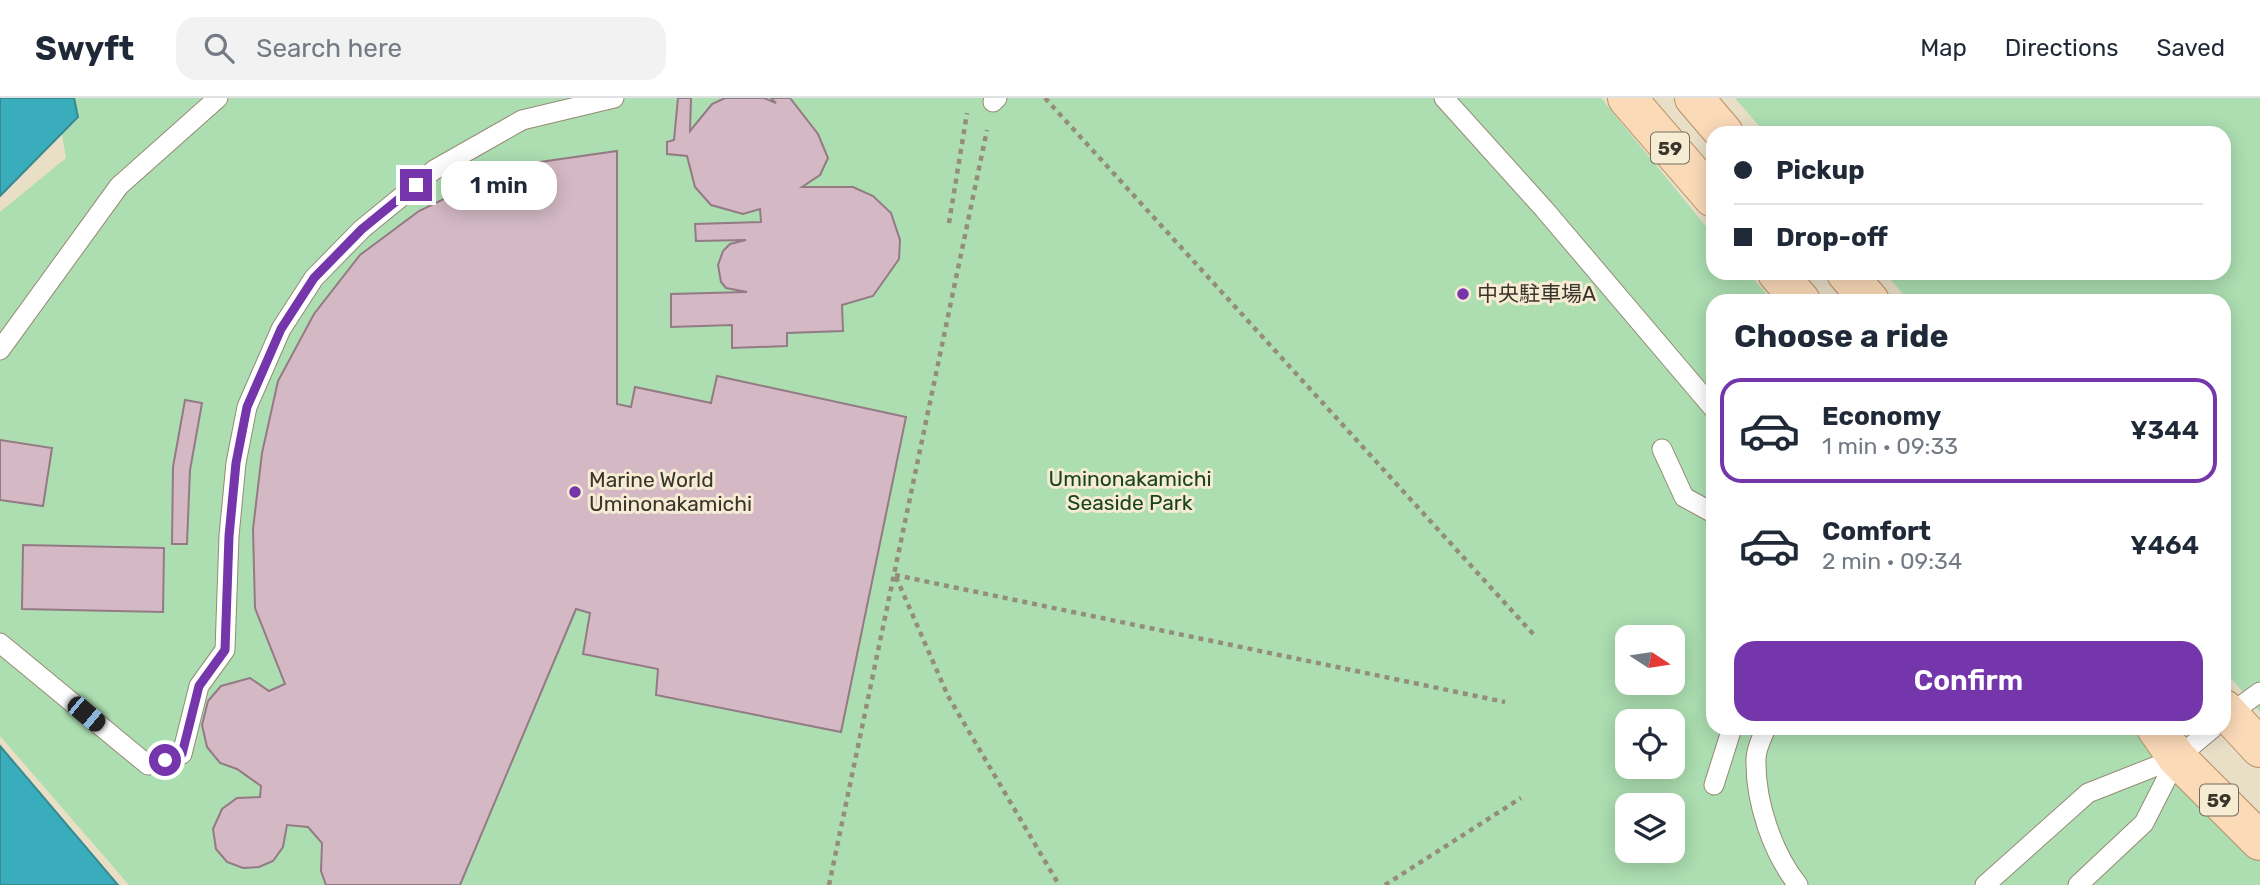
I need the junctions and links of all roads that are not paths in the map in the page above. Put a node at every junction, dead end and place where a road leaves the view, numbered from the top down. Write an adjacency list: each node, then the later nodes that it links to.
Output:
1 (218, 98): 12 (lane)
2 (614, 98): 16 (lane)
3 (1444, 98): 13 (lane)
4 (1627, 98): 7 (main road, 59)
5 (1694, 98): 6 (main road, 59)
6 (1718, 126)
7 (1706, 190)
8 (1783, 280): 10 (main road)
9 (1852, 280): 11 (main road)
10 (1795, 294)
11 (1864, 294)
12 (0, 350)
13 (1706, 400)
14 (1662, 449): 15 (lane)
15 (1706, 509)
16 (0, 643)
17 (2260, 692): 18 (lane)
18 (2231, 711)
19 (2231, 724): 24 (main road)
20 (1730, 735): 25 (lane)
21 (1763, 735): 27 (lane)
22 (2184, 735): 23 (lane)
23 (2167, 743): 26 (main road, 59); 28 (lane); 29 (lane)
24 (2260, 748)
25 (1714, 785)
26 (2260, 841)
27 (1798, 885)
28 (1985, 885)
29 (2078, 885)

